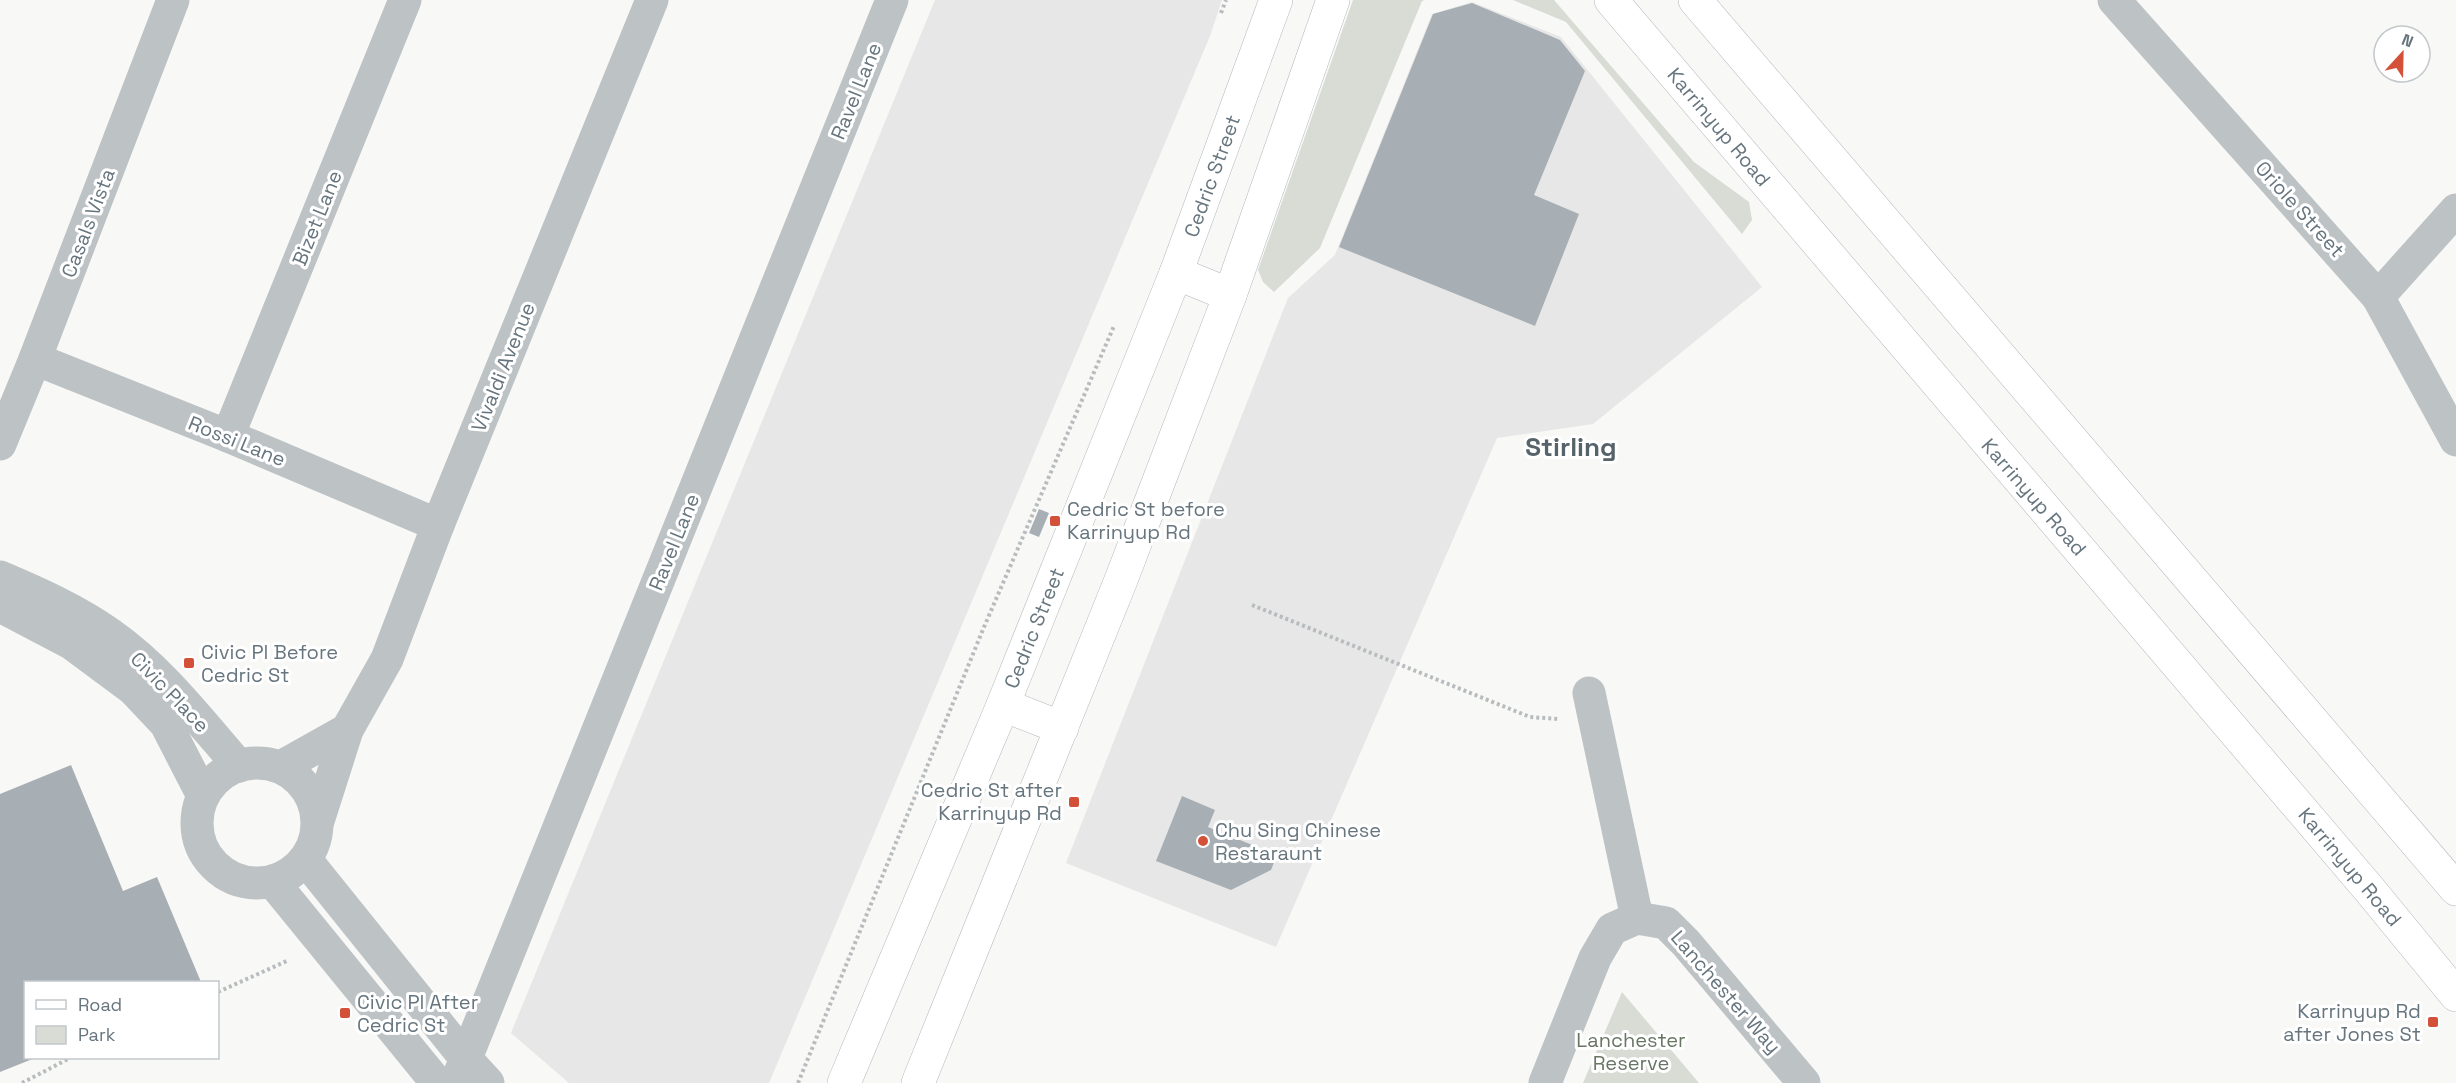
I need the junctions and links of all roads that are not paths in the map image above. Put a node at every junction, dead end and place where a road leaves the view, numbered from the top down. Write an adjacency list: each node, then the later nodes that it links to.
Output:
1 (173, 0): 16 (street, Casals Vista)
2 (405, 0): 18 (street, Bizet Lane)
3 (652, 0): 20 (street, Vivaldi Avenue)
4 (892, 0): 36 (street, Ravel Lane)
5 (1276, 0): 13 (main road, Cedric Street)
6 (1333, 0): 14 (main road)
7 (1595, 0): 11 (main road)
8 (1611, 0): 11 (main road, Karrinyup Road)
9 (1695, 0): 33 (main road)
10 (2114, 0): 15 (street, Oriole Street)
11 (1646, 41): 35 (main road, Karrinyup Road)
12 (2456, 210): 15 (street)
13 (1176, 273): 14 (main road); 23 (main road, Cedric Street)
14 (1230, 295): 25 (main road)
15 (2378, 297): 19 (street, Oriole Street)
16 (35, 359): 17 (street, Casals Vista); 18 (street, Rossi Lane)
17 (2, 432)
18 (228, 436): 20 (street, Rossi Lane)
19 (2456, 440)
20 (438, 525): 26 (street, Vivaldi Avenue)
21 (0, 577): 27 (street, Civic Place)
22 (0, 606): 29 (street, Civic Place)
23 (1003, 705): 25 (main road); 39 (main road, Cedric Street)
24 (1592, 707): 34 (street)
25 (1062, 728): 40 (main road)
26 (347, 730): 28 (street); 30 (street, Vivaldi Avenue)
27 (239, 765): 28 (street); 29 (street)
28 (281, 767): 30 (street)
29 (203, 796): 32 (street)
30 (318, 820): 31 (street)
31 (306, 860): 32 (street); 36 (street)
32 (273, 882): 37 (street)
33 (2456, 889)
34 (1637, 918): 41 (street); 42 (street, Lanchester Way)
35 (2456, 995)
36 (461, 1071): 38 (street)
37 (437, 1083)
38 (488, 1083)
39 (844, 1083)
40 (918, 1083)
41 (1545, 1083)
42 (1804, 1083)

